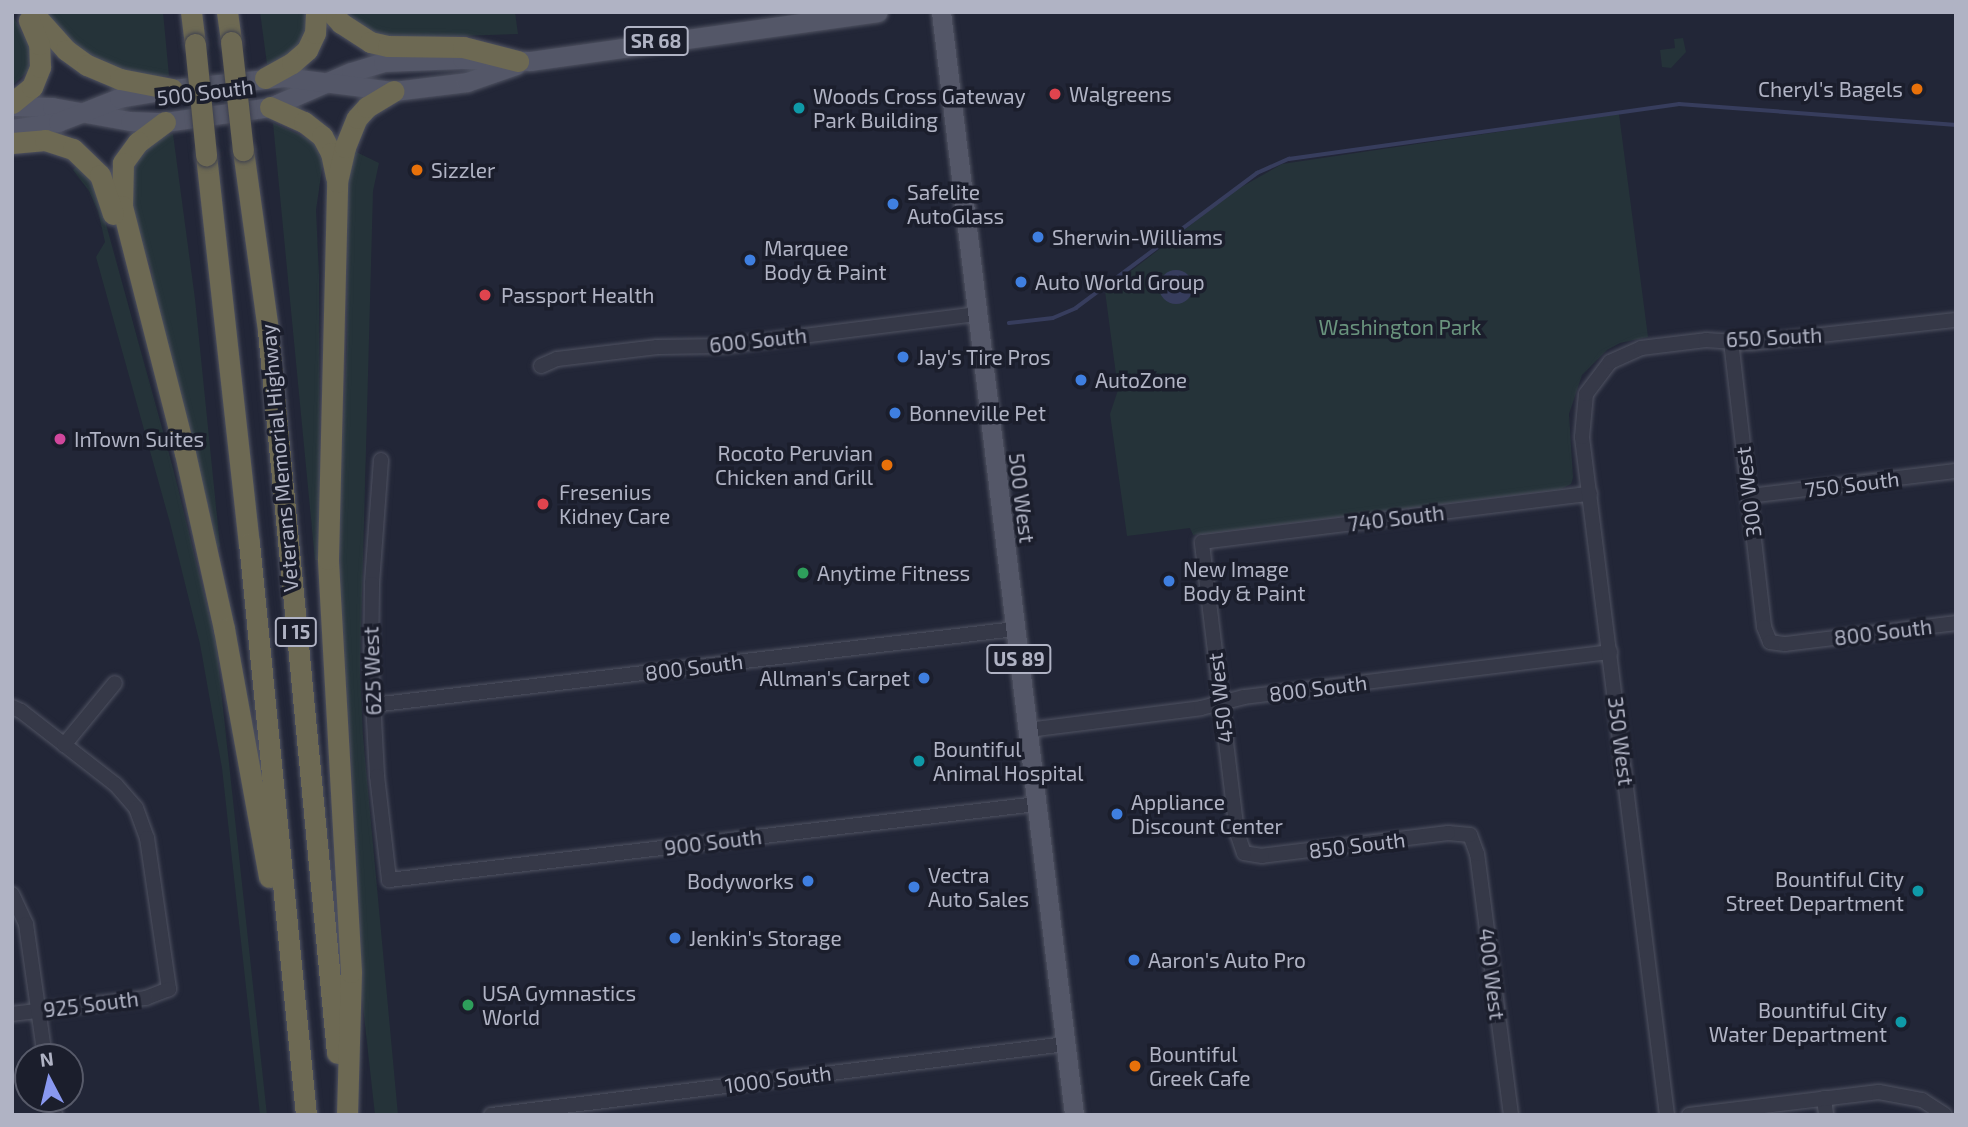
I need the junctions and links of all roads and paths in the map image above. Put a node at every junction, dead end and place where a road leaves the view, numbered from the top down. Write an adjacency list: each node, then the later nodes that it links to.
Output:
1 (25, 12): 14 (highway)
2 (32, 12): 12 (highway)
3 (191, 12): 49 (highway, Veterans Memorial Highway / I 15, bridge)
4 (227, 12): 54 (highway, Veterans Memorial Highway / I 15, bridge)
5 (316, 12): 10 (highway)
6 (331, 12): 9 (highway)
7 (878, 12): 9 (main road, 500 South / SR 68)
8 (941, 12): 22 (main road, 500 West / US 89)
9 (524, 61): 11 (main road, 500 South / SR 68); 13 (main road, 500 South / SR 68)
10 (265, 78): 11 (main road, 500 South / SR 68); 12 (main road, 500 South / SR 68)
11 (327, 83): 13 (main road, 500 South / SR 68); 15 (main road, 500 South / SR 68)
12 (172, 89): 16 (main road, 500 South / SR 68)
13 (394, 91): 20 (highway)
14 (12, 104): 16 (main road, 500 South / SR 68)
15 (270, 107): 17 (main road, 500 South / SR 68); 20 (highway)
16 (85, 112): 17 (main road, 500 South / SR 68); 18 (main road, 500 South / SR 68)
17 (165, 122): 21 (highway)
18 (12, 130)
19 (12, 143): 21 (highway)
20 (337, 182): 54 (highway)
21 (139, 282): 49 (highway)
22 (977, 314): 25 (street, 600 South); 33 (main road, 500 West / US 89)
23 (1954, 320): 24 (street, 650 South)
24 (1731, 341): 26 (street, 650 South); 30 (street, 300 West)
25 (541, 366)
26 (1600, 371): 29 (street, 350 West)
27 (381, 460): 38 (street, 625 West)
28 (1956, 471): 30 (street, 750 South)
29 (1590, 494): 31 (street, 740 South); 35 (street, 350 West)
30 (1749, 496): 34 (street, 300 West)
31 (1202, 542): 37 (street, 450 West)
32 (1956, 623): 34 (street, 800 South)
33 (1015, 629): 38 (street, 800 South); 40 (main road, 500 West / US 89)
34 (1770, 642)
35 (1610, 652): 37 (street, 800 South); 58 (street, 350 West)
36 (115, 683): 41 (street)
37 (1221, 703): 40 (street, 800 South); 44 (street, 450 West)
38 (373, 705): 45 (street, 625 West)
39 (12, 708): 41 (street)
40 (1028, 730): 42 (main road, 500 West / US 89)
41 (64, 745): 47 (street, 925 South)
42 (1037, 804): 45 (street, 900 South); 51 (main road, 500 West / US 89)
43 (1470, 835): 44 (street, 850 South); 57 (street, 400 West)
44 (1244, 853)
45 (389, 880)
46 (12, 894): 47 (street)
47 (36, 1011): 48 (street, 925 South); 50 (street)
48 (12, 1014)
49 (297, 1041): 53 (highway, Veterans Memorial Highway / I 15)
50 (42, 1043)
51 (1066, 1044): 55 (street, 1000 South); 56 (main road, 500 West / US 89)
52 (1824, 1098): 59 (street); 60 (street); 61 (street)
53 (306, 1115)
54 (345, 1115)
55 (491, 1115)
56 (1074, 1115)
57 (1511, 1115)
58 (1667, 1115)
59 (1689, 1115)
60 (1826, 1115)
61 (1945, 1115)

